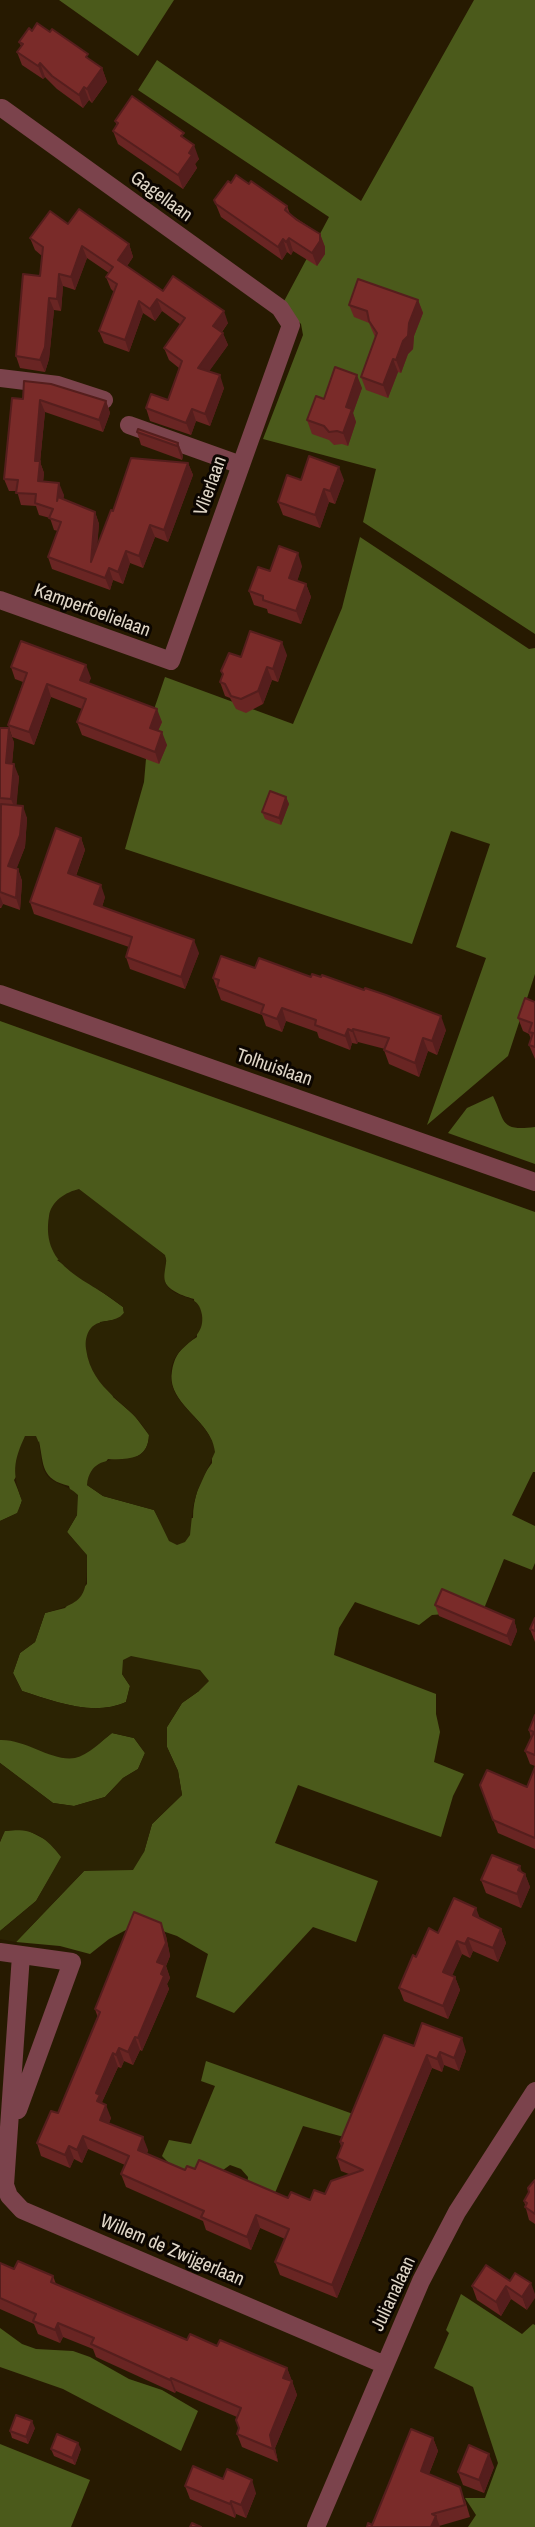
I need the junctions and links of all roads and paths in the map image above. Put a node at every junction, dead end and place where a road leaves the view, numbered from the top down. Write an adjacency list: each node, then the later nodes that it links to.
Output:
1 (1, 116): 2 (street, Gagellaan)
2 (291, 325): 6 (street, Vlierlaan)
3 (0, 378): 4 (street)
4 (104, 400)
5 (129, 425): 6 (street)
6 (241, 465): 8 (street, Vlierlaan)
7 (0, 600): 8 (street, Kamperfoelielaan)
8 (171, 661)
9 (0, 994): 10 (street, Tolhuislaan)
10 (535, 1182)
11 (0, 1952): 12 (street, Willem de Zwijgerlaan)
12 (21, 1955): 14 (street, Willem de Zwijgerlaan); 14 (street, Willem de Zwijgerlaan)
13 (535, 2091): 15 (street, Julianalaan)
14 (10, 2130): 15 (street, Willem de Zwijgerlaan)
15 (384, 2365): 16 (street, Julianalaan)
16 (316, 2527)

